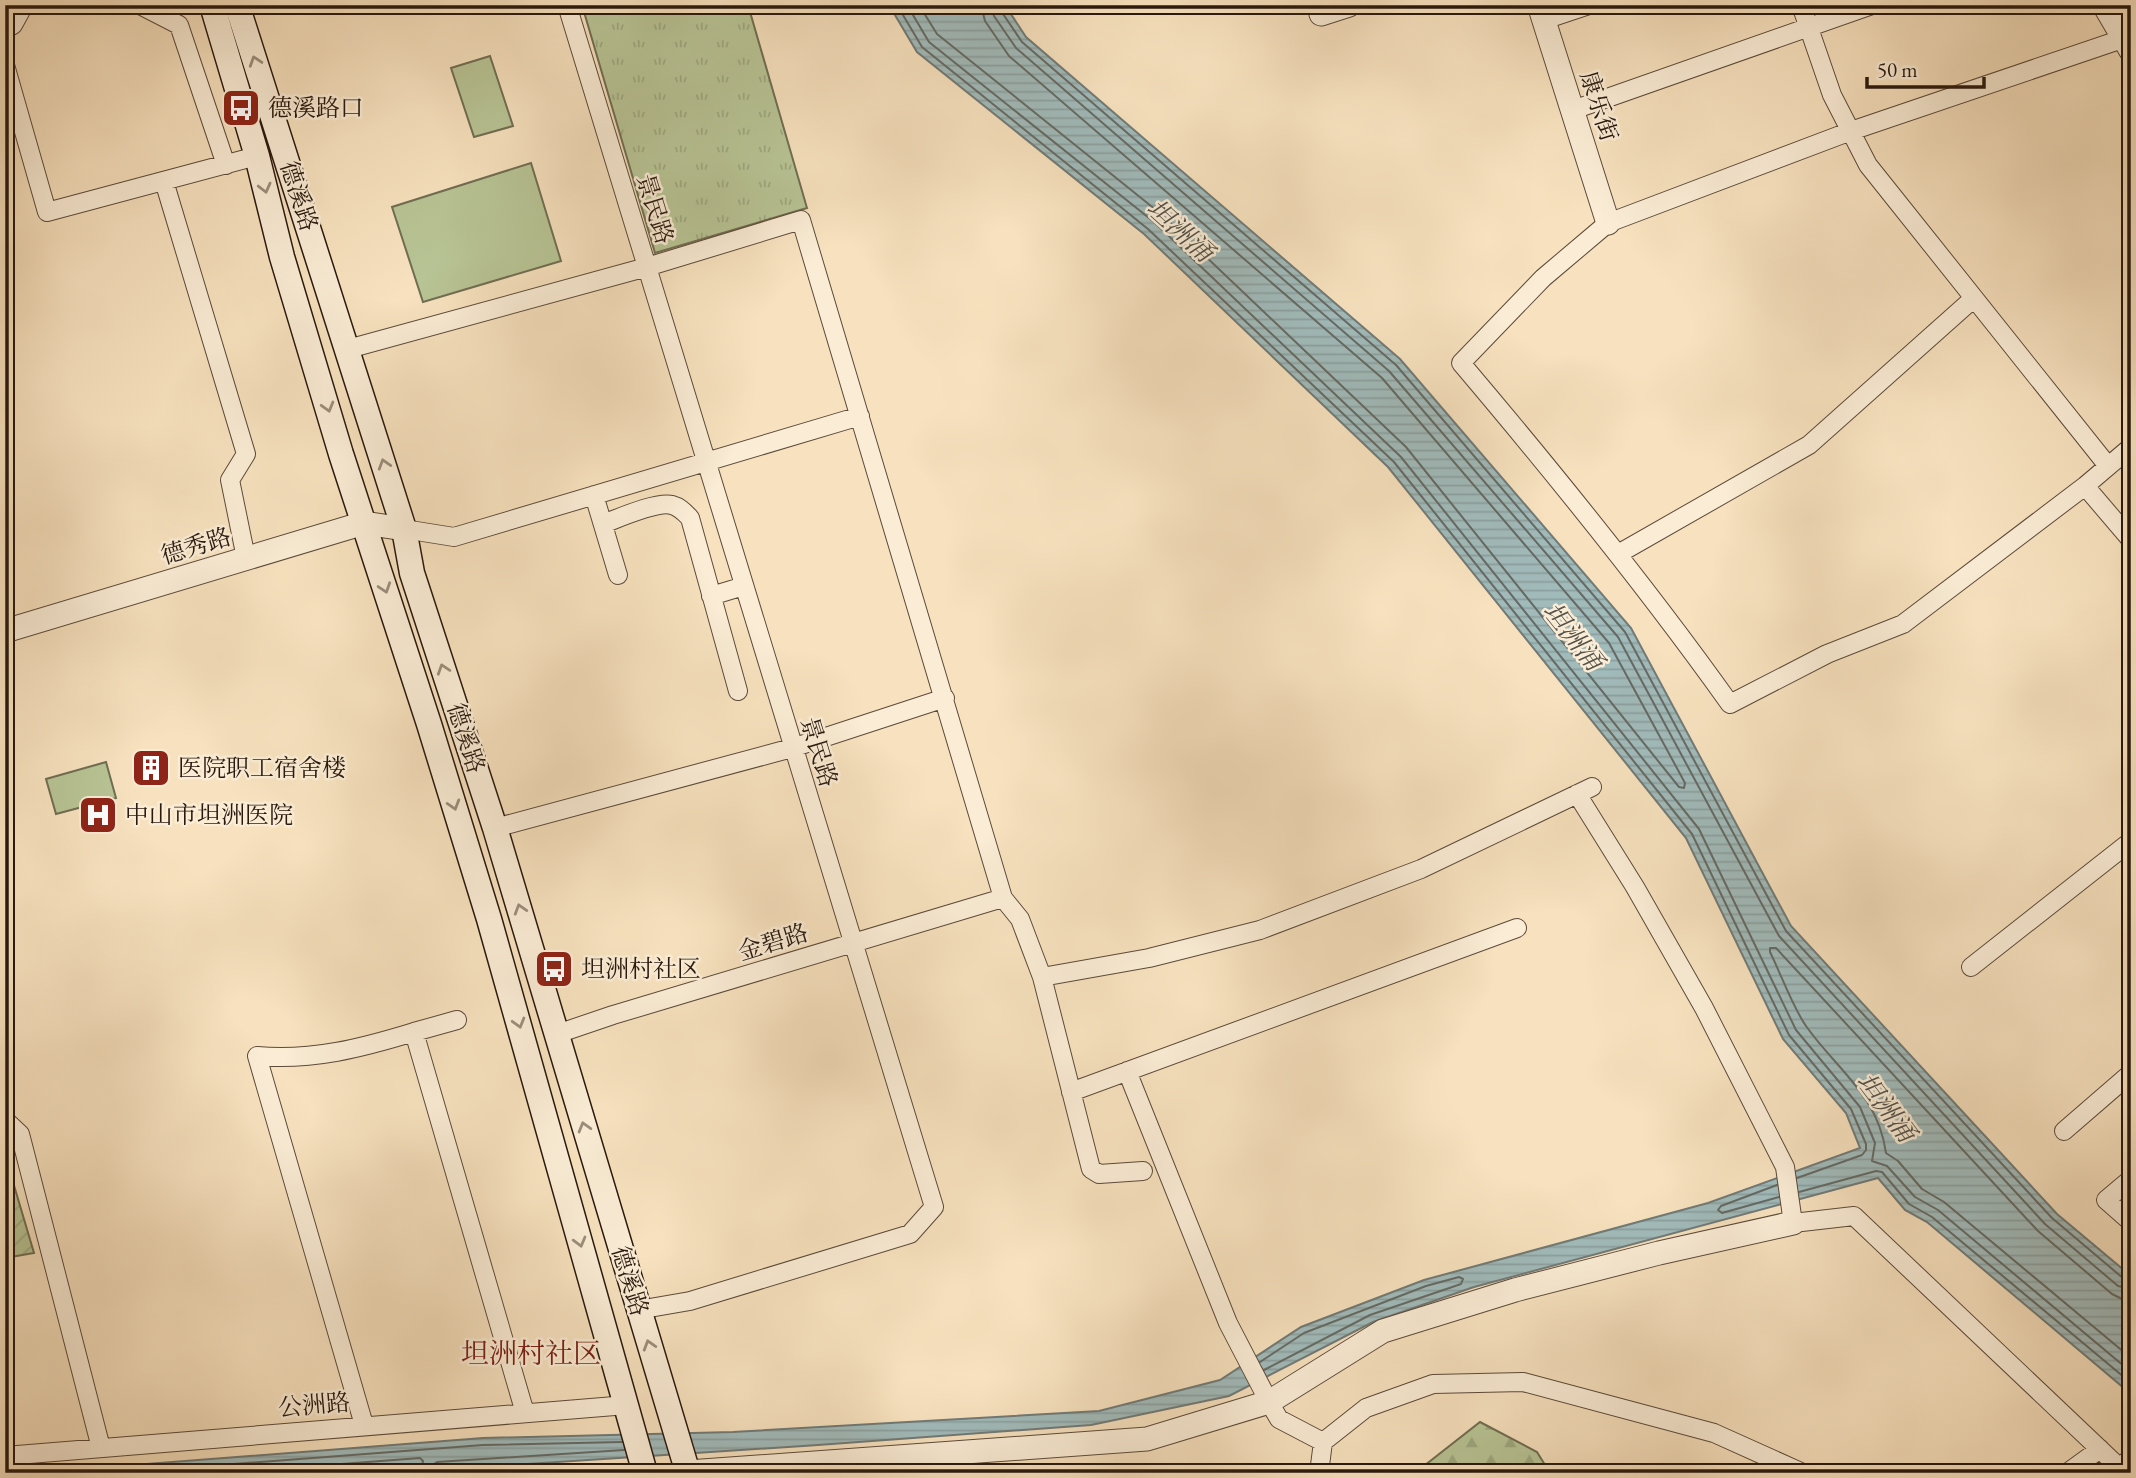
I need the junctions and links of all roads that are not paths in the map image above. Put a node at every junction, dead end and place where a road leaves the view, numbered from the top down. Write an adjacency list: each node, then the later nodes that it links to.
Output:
1 (24, 5): 14 (street)
2 (140, 5): 20 (street)
3 (567, 5): 23 (street, 景民路)
4 (1349, 5): 11 (street)
5 (1589, 5): 12 (street)
6 (1801, 5): 13 (street)
7 (1872, 5): 13 (street)
8 (2104, 5): 15 (street)
9 (2123, 5): 15 (street)
10 (225, 7): 19 (main road, 德溪路); 25 (main road, 德溪路, one-way to 10)
11 (1318, 10)
12 (1542, 13): 17 (street, 康乐街)
13 (1808, 27): 17 (street); 18 (street)
14 (5, 29)
15 (2129, 36): 18 (street)
16 (5, 65): 21 (street)
17 (1573, 110): 22 (street, 康乐街)
18 (1851, 131): 22 (street); 24 (street)
19 (257, 156): 20 (street); 32 (main road, 德溪路, one-way to 32)
20 (226, 165): 21 (street)
21 (164, 181): 37 (street)
22 (1608, 223): 36 (street)
23 (647, 267): 25 (street); 26 (street); 28 (street, 景民路)
24 (1974, 298): 29 (street); 36 (street)
25 (348, 349): 34 (main road, 德溪路, one-way to 25)
26 (860, 416): 28 (street); 43 (street)
27 (2130, 449): 29 (street)
28 (707, 462): 31 (street); 39 (street, 景民路)
29 (2108, 466): 30 (street)
30 (2085, 486): 35 (street); 36 (street)
31 (594, 495): 33 (street); 34 (street)
32 (364, 523): 34 (street, 德秀路); 37 (street, 德秀路); 66 (main road, 德溪路, one-way to 66)
33 (603, 524): 38 (street); 40 (street)
34 (404, 529): 45 (main road, 德溪路, one-way to 34)
35 (2131, 540)
36 (1618, 554)
37 (246, 558): 41 (street, 德秀路)
38 (618, 575)
39 (744, 586): 40 (street); 44 (street, 景民路)
40 (711, 596): 42 (street)
41 (5, 631)
42 (738, 691)
43 (945, 698): 44 (street); 47 (street)
44 (792, 748): 45 (street); 49 (street, 景民路)
45 (495, 828): 54 (main road, 德溪路, one-way to 45)
46 (2131, 841): 50 (street)
47 (1003, 898): 49 (street, 金碧路); 51 (street)
48 (1517, 928): 55 (street)
49 (852, 944): 54 (street, 金碧路); 64 (street, 景民路)
50 (1971, 967)
51 (1042, 977): 57 (street); 63 (street)
52 (457, 1020): 53 (street)
53 (414, 1032): 67 (street); 68 (street)
54 (557, 1034): 64 (main road, 德溪路, one-way to 54)
55 (1127, 1071): 57 (street); 65 (street)
56 (2127, 1083): 59 (street)
57 (1071, 1092): 60 (street)
58 (5, 1119): 70 (street)
59 (2064, 1131)
60 (1143, 1171)
61 (2131, 1179): 62 (street)
62 (2131, 1222)
63 (1793, 1223): 65 (street); 71 (street)
64 (638, 1310): 75 (main road, 德溪路, one-way to 64)
65 (1269, 1402): 69 (street); 75 (street)
66 (628, 1411): 67 (street, 公洲路); 74 (main road, 德溪路)
67 (525, 1413): 68 (street, 公洲路)
68 (364, 1425): 70 (street, 公洲路)
69 (1324, 1442): 76 (street); 77 (street)
70 (101, 1448): 72 (street, 公洲路)
71 (2100, 1448): 73 (street); 78 (street)
72 (5, 1456)
73 (2126, 1467)
74 (643, 1469)
75 (687, 1469)
76 (1319, 1473)
77 (1803, 1473)
78 (2067, 1473)

